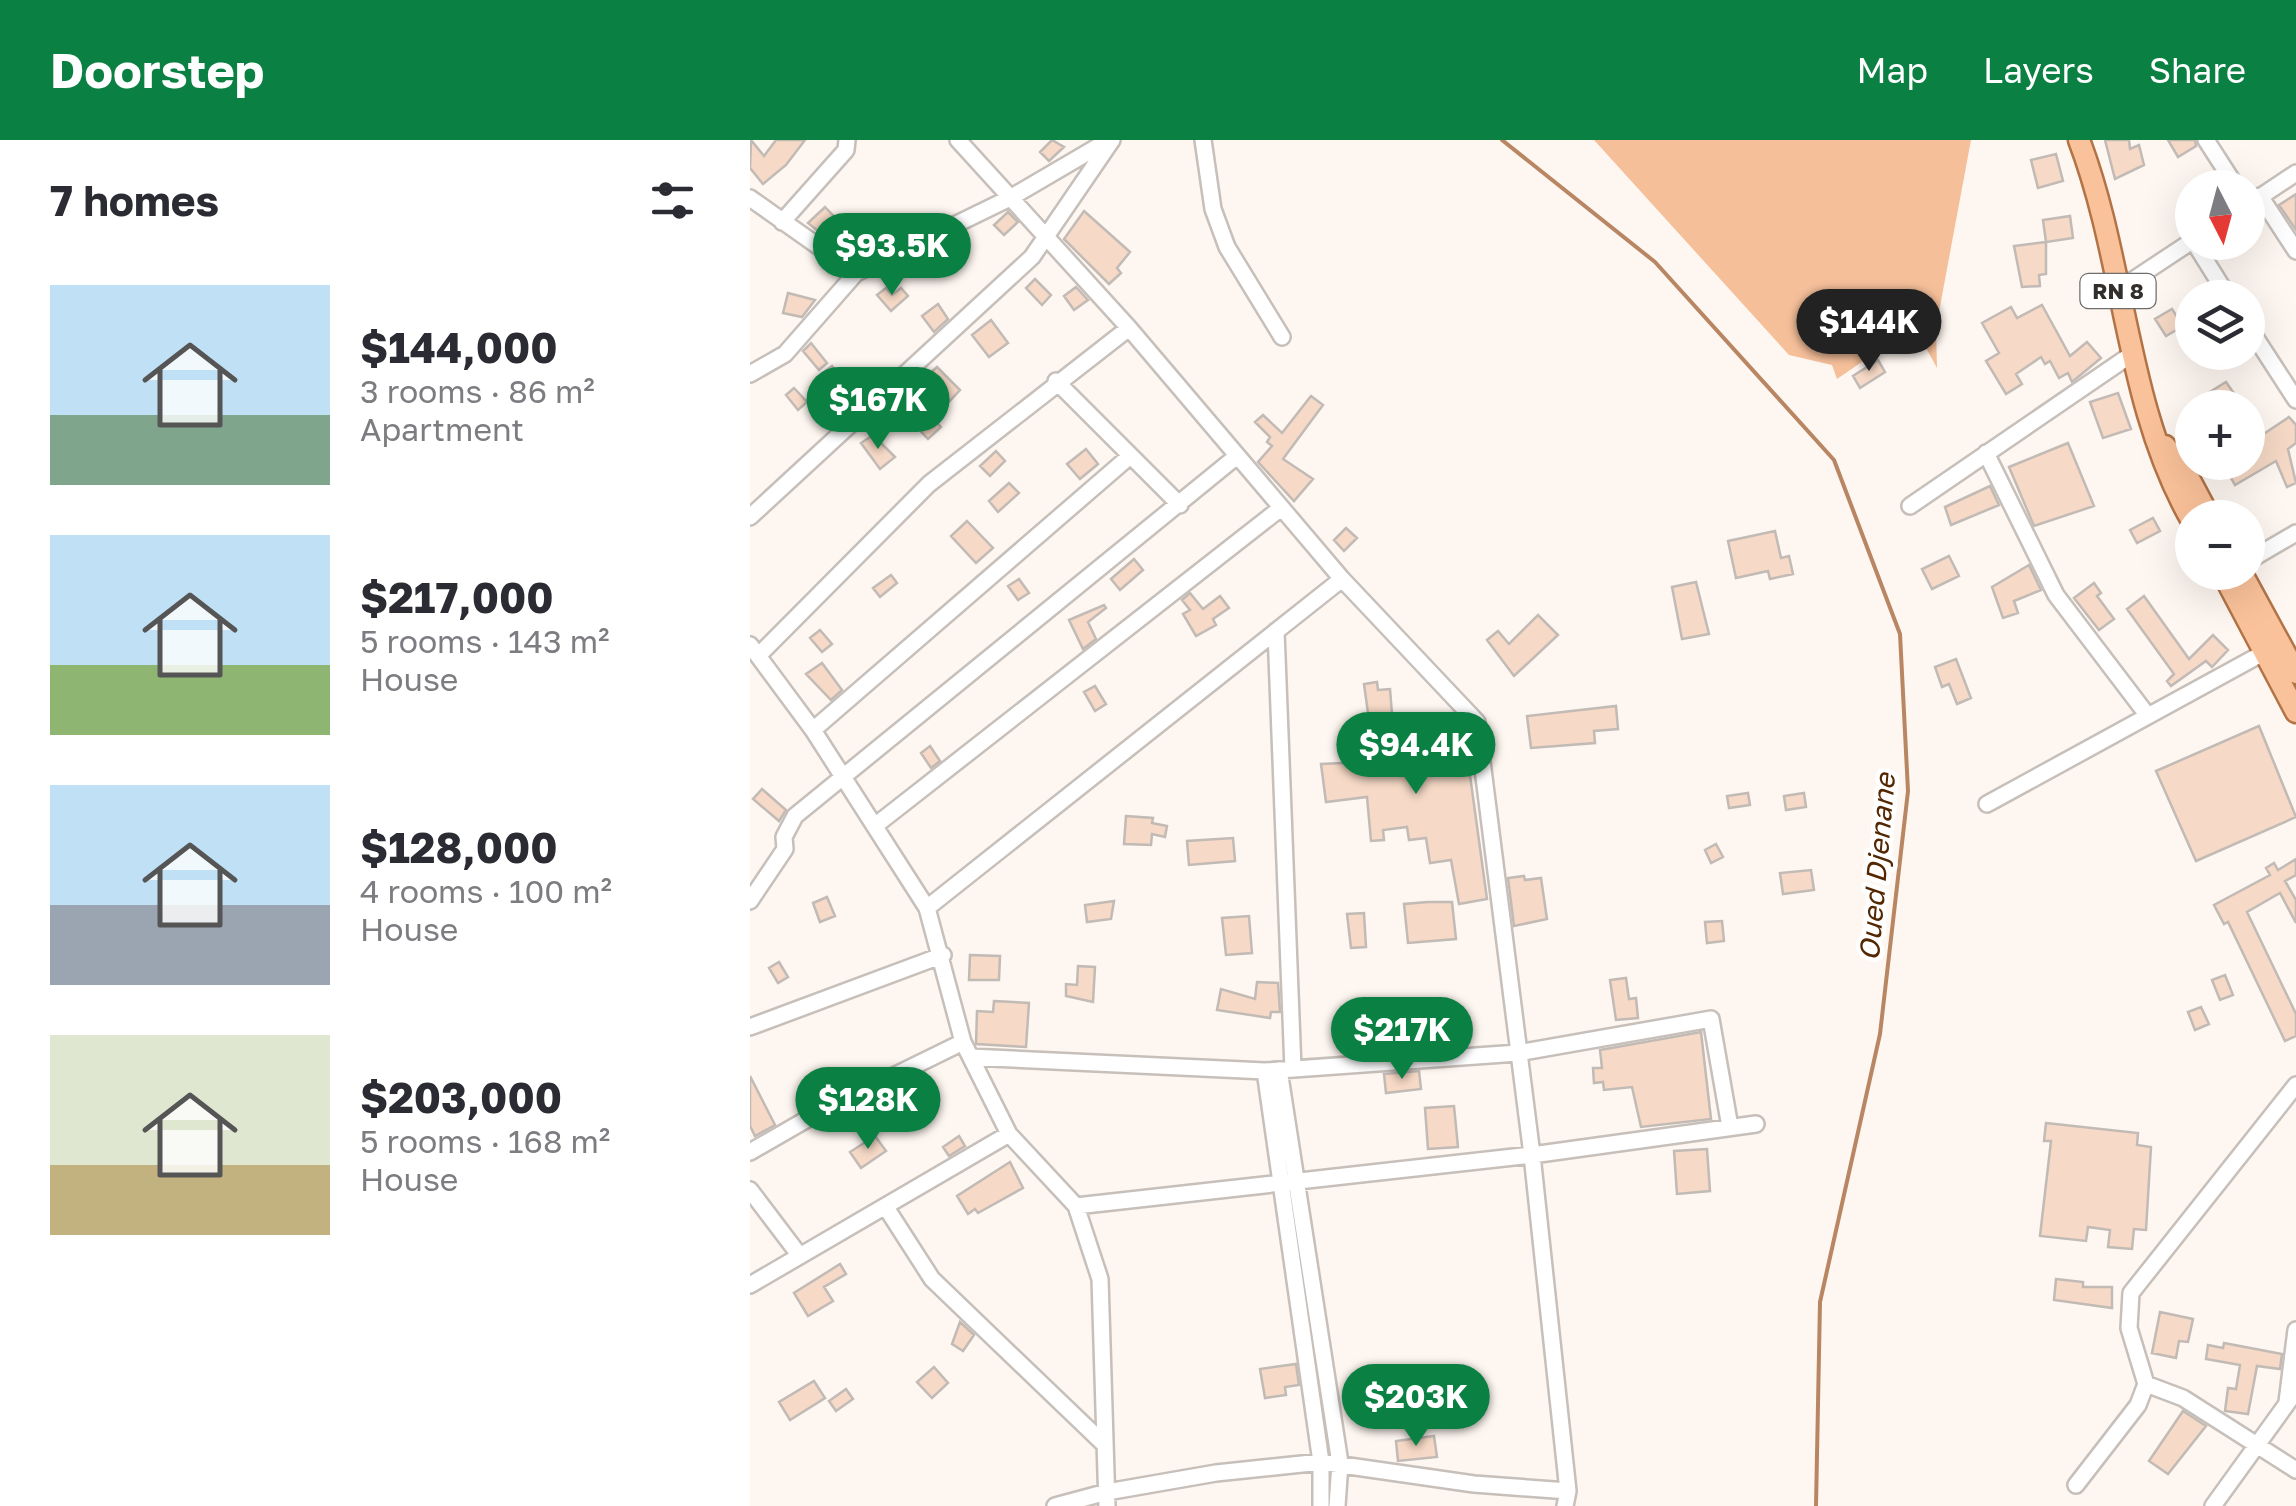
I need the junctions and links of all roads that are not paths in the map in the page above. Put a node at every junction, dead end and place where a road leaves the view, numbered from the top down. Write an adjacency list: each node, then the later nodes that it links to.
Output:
1 (847, 140): 13 (street)
2 (958, 140): 11 (street)
3 (1111, 140): 11 (street); 14 (street)
4 (1203, 140): 20 (street)
5 (2079, 140): 18 (main road, RN 8)
6 (2206, 140): 7 (street)
7 (2225, 170)
8 (2296, 172): 9 (street)
9 (2265, 193)
10 (750, 198): 13 (street)
11 (1010, 198): 14 (street); 17 (street)
12 (2265, 217): 15 (street)
13 (782, 222): 17 (street)
14 (1045, 238): 19 (street); 35 (street)
15 (2296, 251)
16 (2175, 254): 18 (street)
17 (856, 274): 23 (street)
18 (2118, 290): 22 (main road, RN 8)
19 (1129, 328): 24 (street); 29 (street)
20 (1282, 337)
21 (2265, 352): 25 (street)
22 (2132, 354): 26 (main road, RN 8); 27 (street)
23 (750, 374)
24 (1056, 381): 28 (street); 42 (street)
25 (2296, 400)
26 (2160, 441): 30 (main road, RN 8); 31 (main road, RN 8)
27 (1986, 454): 33 (street); 46 (street)
28 (1130, 456): 32 (street); 47 (street)
29 (1237, 456): 32 (street); 34 (street)
30 (2181, 500)
31 (2200, 500)
32 (1180, 505): 48 (street)
33 (1910, 506)
34 (1281, 508): 38 (street); 50 (street)
35 (750, 517)
36 (2296, 533): 37 (street)
37 (2265, 551)
38 (1342, 579): 41 (street); 56 (street)
39 (2232, 590): 43 (main road)
40 (2250, 590): 44 (main road)
41 (1276, 631): 52 (street); 57 (street)
42 (754, 650): 47 (street)
43 (2265, 652): 44 (main road); 46 (street)
44 (2290, 674): 45 (main road)
45 (2296, 712)
46 (2148, 716): 49 (street)
47 (813, 730): 48 (street)
48 (846, 779): 50 (street); 51 (street)
49 (1988, 804)
50 (876, 825): 52 (street)
51 (750, 901)
52 (927, 908): 53 (street)
53 (943, 955): 54 (street); 55 (street)
54 (750, 1027)
55 (967, 1049): 57 (street); 61 (street); 62 (street)
56 (1518, 1054): 57 (street); 60 (street); 63 (street)
57 (1279, 1070): 64 (street)
58 (2296, 1085): 71 (street)
59 (1756, 1124): 60 (street)
60 (1730, 1127): 63 (street)
61 (1009, 1134): 66 (street); 67 (street)
62 (750, 1152)
63 (1532, 1155): 64 (street); 80 (street)
64 (1288, 1179): 66 (street); 76 (street); 77 (street)
65 (750, 1190): 68 (street)
66 (1076, 1206): 75 (street)
67 (886, 1209): 68 (street); 75 (street)
68 (800, 1256): 69 (street)
69 (750, 1285)
70 (2296, 1330): 73 (street)
71 (2146, 1384): 74 (street); 79 (street)
72 (2296, 1391): 73 (street)
73 (2286, 1406): 74 (street)
74 (2258, 1444): 78 (street); 85 (street)
75 (1105, 1445): 81 (street)
76 (1320, 1462): 77 (street); 81 (street); 83 (street)
77 (1340, 1463): 80 (street); 84 (street)
78 (2296, 1470)
79 (2076, 1485)
80 (1567, 1498)
81 (1107, 1499): 82 (street)
82 (1056, 1506)
83 (1321, 1506)
84 (1336, 1506)
85 (2213, 1506)

